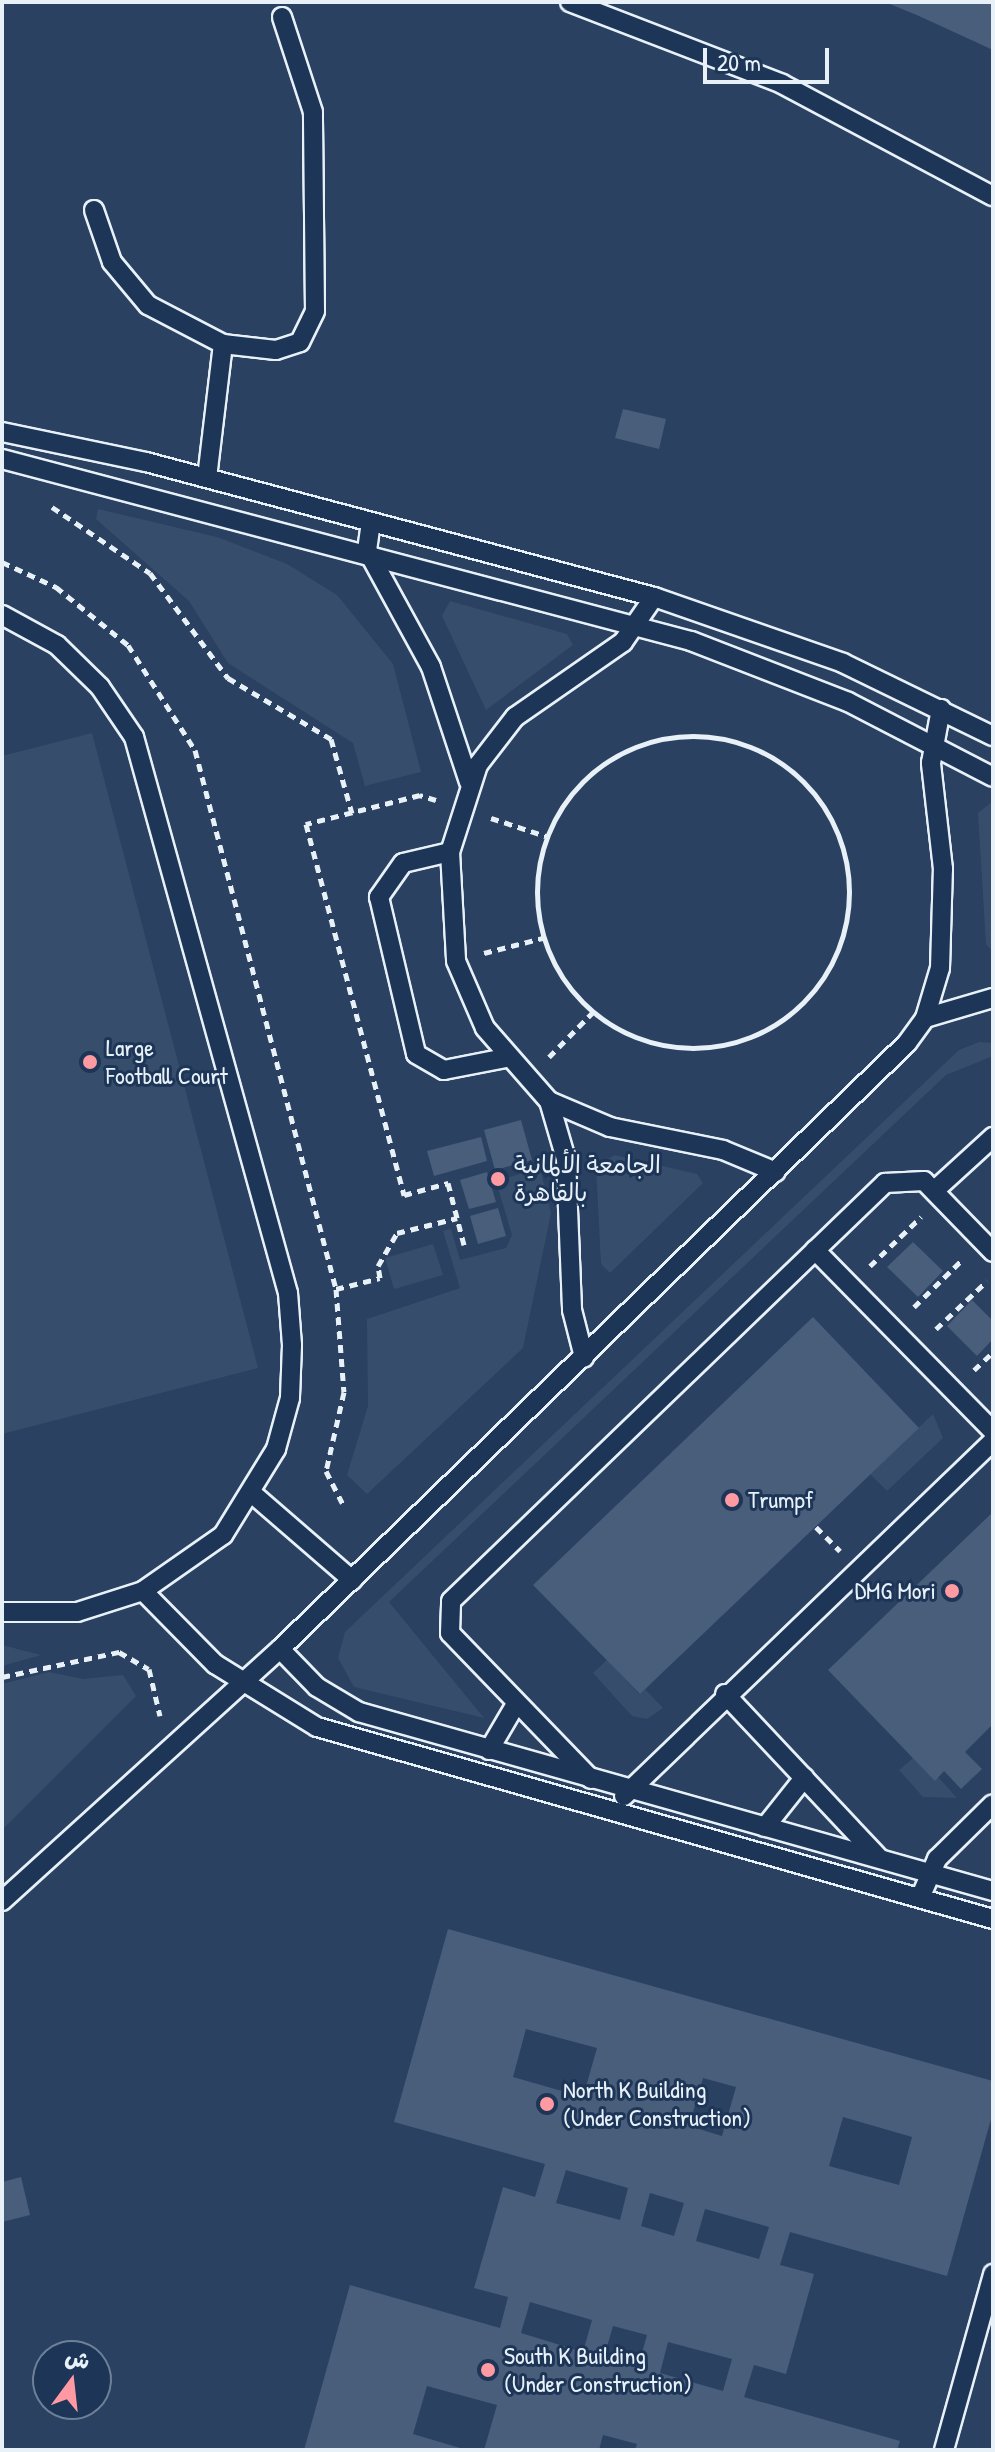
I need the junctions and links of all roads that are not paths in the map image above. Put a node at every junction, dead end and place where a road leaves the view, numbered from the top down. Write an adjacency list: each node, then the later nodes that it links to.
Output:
1 (570, 2): 3 (lane)
2 (282, 17): 5 (lane)
3 (993, 196)
4 (94, 210): 5 (lane)
5 (223, 344): 8 (lane)
6 (2, 432): 8 (lane)
7 (2, 459): 10 (lane)
8 (207, 478): 9 (lane)
9 (371, 522): 10 (lane); 11 (lane)
10 (367, 550): 13 (lane); 18 (lane)
11 (654, 597): 13 (lane); 14 (lane)
12 (2, 615): 32 (lane)
13 (639, 625): 16 (lane); 18 (lane)
14 (941, 709): 15 (lane); 16 (lane)
15 (993, 736)
16 (931, 744): 17 (lane); 21 (lane)
17 (993, 777)
18 (469, 782): 19 (lane)
19 (450, 852): 22 (lane); 22 (lane)
20 (993, 998): 21 (lane)
21 (925, 1018): 25 (lane)
22 (505, 1058): 23 (lane)
23 (549, 1101): 25 (lane); 29 (lane)
24 (993, 1137): 26 (lane)
25 (776, 1172): 29 (lane)
26 (938, 1194): 27 (lane); 28 (lane)
27 (988, 1247)
28 (815, 1250): 30 (lane); 39 (lane)
29 (584, 1357): 33 (lane)
30 (993, 1431)
31 (993, 1441): 38 (lane)
32 (254, 1495): 33 (lane); 34 (lane)
33 (352, 1580): 36 (lane)
34 (143, 1591): 35 (lane); 37 (lane)
35 (2, 1612)
36 (280, 1649): 37 (lane); 40 (lane)
37 (242, 1683): 45 (lane); 51 (lane)
38 (725, 1694): 41 (lane); 43 (lane)
39 (516, 1704): 40 (lane); 42 (lane)
40 (489, 1750): 42 (lane)
41 (804, 1778): 46 (lane); 47 (lane)
42 (591, 1779): 43 (lane)
43 (627, 1790): 45 (lane); 46 (lane)
44 (993, 1804): 48 (lane)
45 (617, 1813): 50 (lane)
46 (765, 1827): 47 (lane)
47 (880, 1859): 48 (lane)
48 (929, 1873): 49 (lane); 50 (lane)
49 (993, 1891)
50 (920, 1898): 52 (lane)
51 (2, 1901)
52 (993, 1919)
53 (993, 2274): 54 (lane)
54 (944, 2450)

